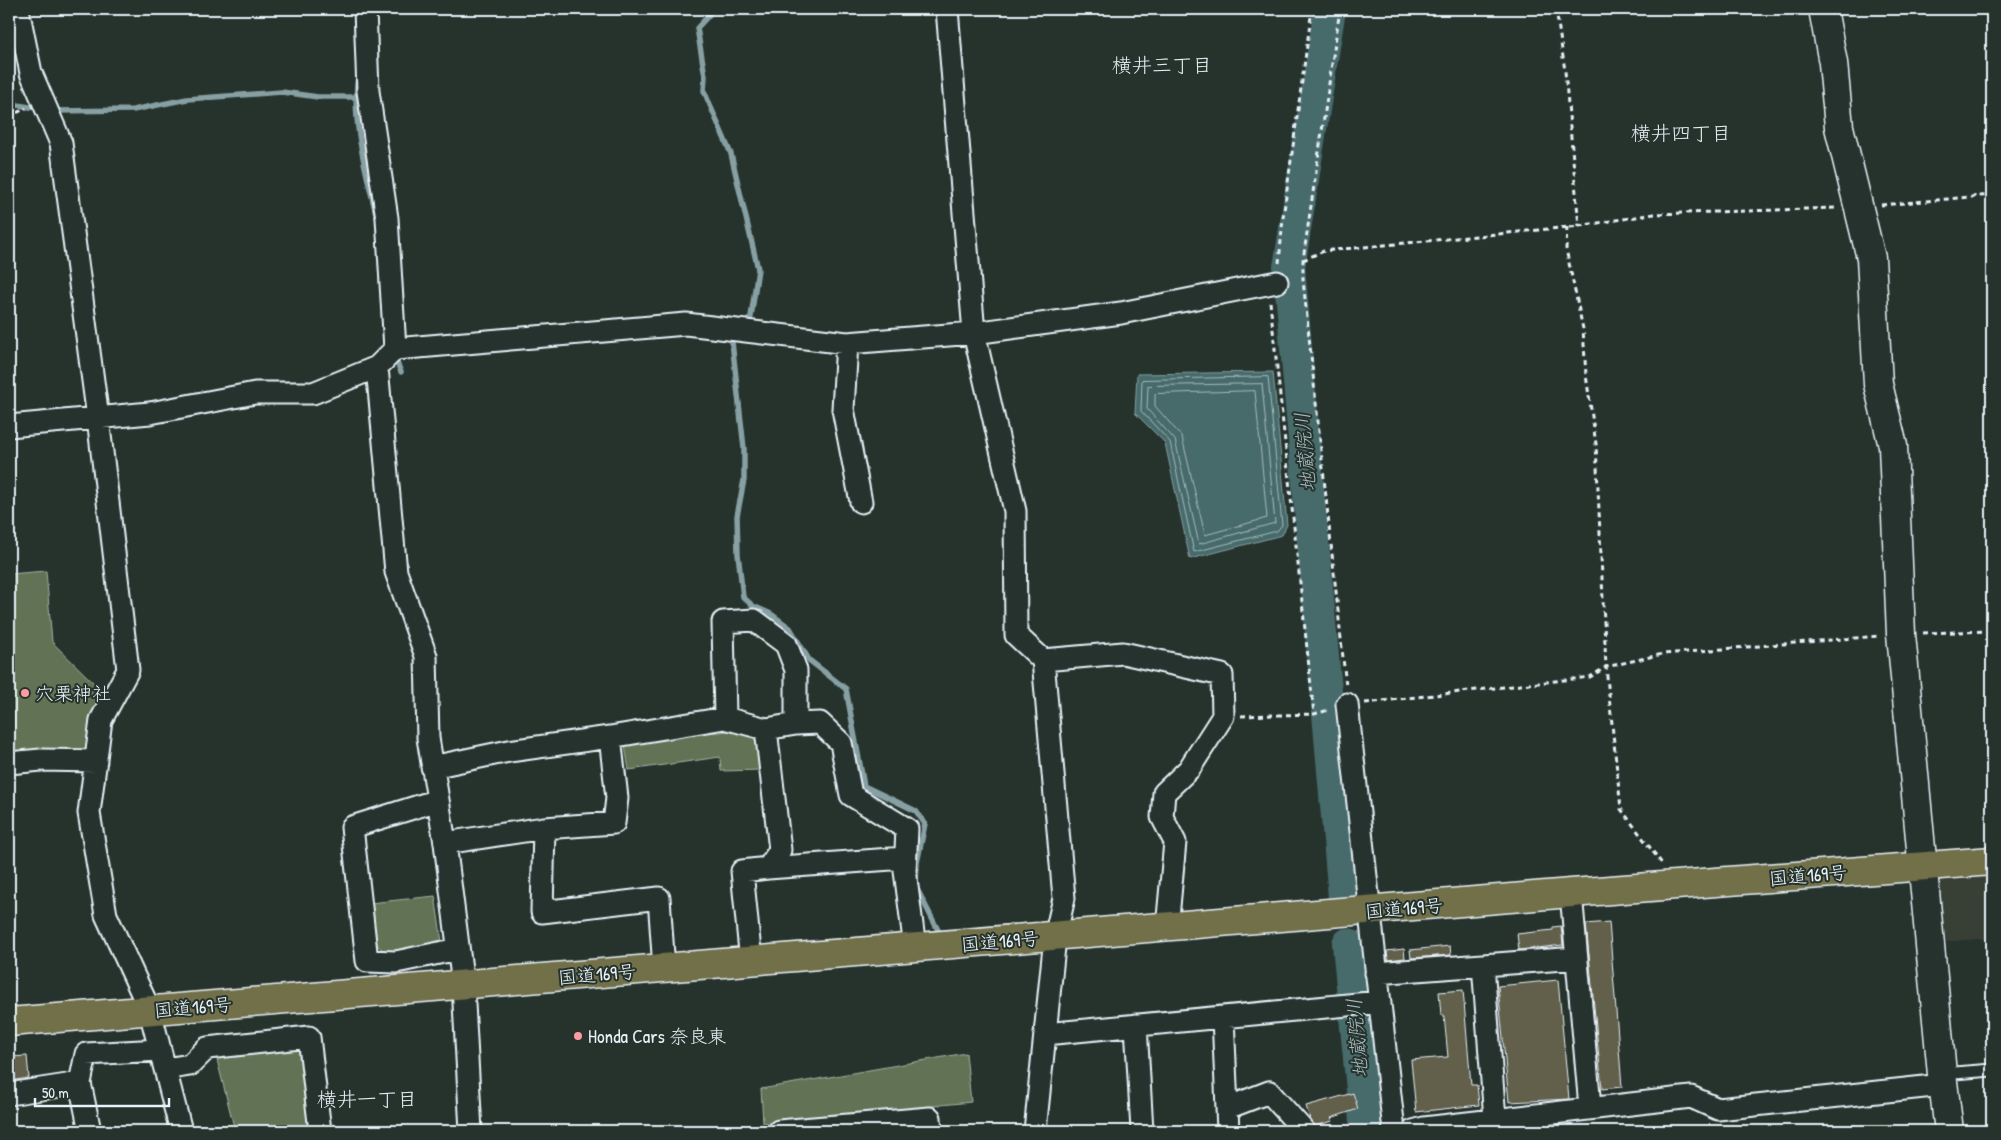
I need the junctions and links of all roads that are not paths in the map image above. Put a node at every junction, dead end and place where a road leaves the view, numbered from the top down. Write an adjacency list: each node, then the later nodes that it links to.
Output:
1 (18, 9): 10 (street)
2 (365, 9): 8 (street)
3 (947, 9): 6 (street)
4 (1823, 9): 27 (street)
5 (1281, 282): 6 (street)
6 (974, 333): 7 (street); 13 (street)
7 (847, 343): 8 (street); 12 (street)
8 (395, 349): 9 (street)
9 (377, 368): 10 (street); 21 (street)
10 (98, 418): 11 (street); 19 (street)
11 (9, 426)
12 (861, 502)
13 (1043, 660): 31 (street); 32 (street)
14 (1347, 704): 30 (street)
15 (725, 718): 16 (street); 17 (street); 18 (street)
16 (796, 724): 17 (street); 25 (street)
17 (766, 729): 28 (street)
18 (610, 737): 21 (street); 23 (street)
19 (96, 761): 20 (street); 42 (street)
20 (9, 764)
21 (432, 767): 22 (street)
22 (438, 800): 24 (street); 34 (street)
23 (544, 828): 24 (street); 38 (street)
24 (444, 842): 34 (street)
25 (906, 858): 28 (street); 33 (street)
26 (1992, 861): 27 (highway, 国道169号)
27 (1924, 865): 29 (highway, 国道169号); 49 (street)
28 (768, 868): 36 (street)
29 (1571, 893): 30 (highway, 国道169号); 35 (street)
30 (1369, 911): 31 (highway, 国道169号); 39 (street)
31 (1167, 928): 32 (highway, 国道169号)
32 (1055, 937): 33 (highway, 国道169号); 46 (street)
33 (915, 948): 36 (highway, 国道169号)
34 (458, 949): 40 (street)
35 (1577, 958): 37 (street); 52 (street)
36 (751, 962): 38 (highway, 国道169号)
37 (1483, 965): 39 (street); 54 (street)
38 (664, 969): 40 (highway, 国道169号)
39 (1376, 973): 41 (street)
40 (463, 985): 42 (highway, 国道169号); 59 (street)
41 (1362, 1003): 43 (street); 66 (street)
42 (150, 1011): 44 (highway, 国道169号); 47 (street)
43 (1223, 1016): 45 (street); 53 (street)
44 (9, 1022)
45 (1136, 1025): 46 (street); 63 (street)
46 (1045, 1034): 62 (street)
47 (162, 1059): 50 (street); 57 (street); 58 (street)
48 (1992, 1070): 49 (lane)
49 (1942, 1079): 52 (street); 68 (street)
50 (80, 1084): 51 (street); 56 (street)
51 (9, 1094)
52 (1590, 1107): 55 (street)
53 (1227, 1108): 64 (street); 65 (street)
54 (1495, 1119): 55 (street); 67 (street)
55 (1556, 1121)
56 (90, 1131)
57 (181, 1131)
58 (320, 1131)
59 (472, 1131)
60 (779, 1131): 61 (street)
61 (931, 1131)
62 (1035, 1131)
63 (1142, 1131)
64 (1228, 1131)
65 (1304, 1131)
66 (1394, 1131)
67 (1413, 1131)
68 (1950, 1131)

